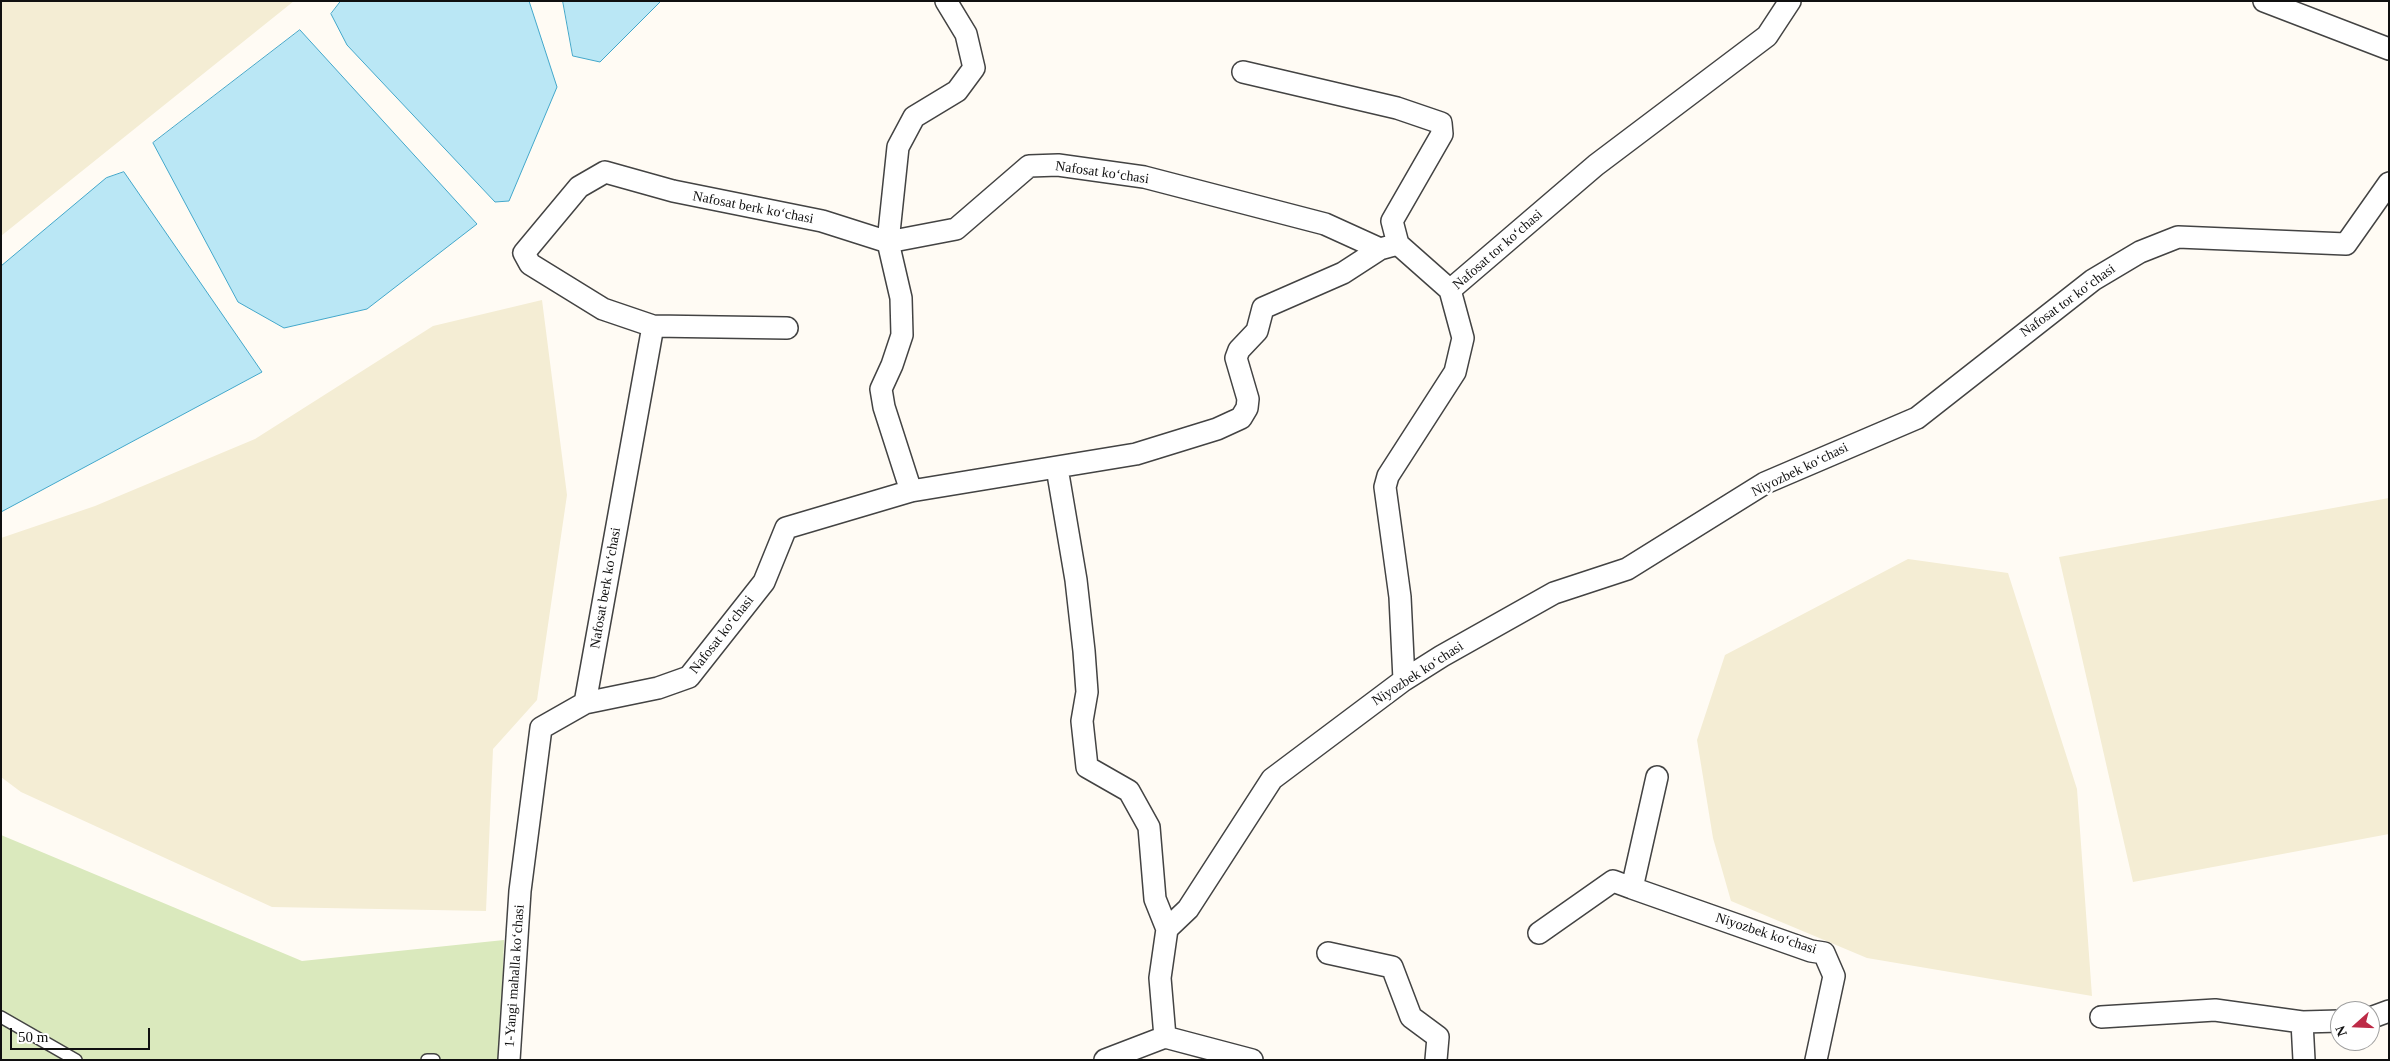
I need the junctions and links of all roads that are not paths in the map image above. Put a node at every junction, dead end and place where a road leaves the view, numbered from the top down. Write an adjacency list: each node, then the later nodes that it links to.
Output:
1 (946, 1): 7 (street)
2 (1790, 1): 9 (street, Nafosat tor ko‘chasi)
3 (2264, 1): 4 (street)
4 (2389, 49)
5 (1243, 72): 8 (street)
6 (2389, 182): 12 (street, Nafosat tor ko‘chasi)
7 (888, 242): 8 (street, Nafosat ko‘chasi); 10 (street, Nafosat berk ko‘chasi); 14 (street)
8 (1389, 247): 9 (street, Nafosat ko‘chasi); 13 (street, Nafosat ko‘chasi)
9 (1450, 290): 15 (street, Nafosat tor ko‘chasi)
10 (653, 326): 11 (street, Nafosat berk ko‘chasi); 16 (street, Nafosat berk ko‘chasi)
11 (787, 328)
12 (1917, 418): 15 (street, Niyozbek ko‘chasi)
13 (1057, 468): 14 (street, Nafosat ko‘chasi); 20 (street)
14 (911, 491): 16 (street, Nafosat ko‘chasi)
15 (1404, 680): 20 (street, Niyozbek ko‘chasi)
16 (585, 703): 19 (street, Nafosat ko‘chasi)
17 (1657, 777): 18 (street)
18 (1632, 888): 21 (street, Niyozbek ko‘chasi); 35 (street, Niyozbek ko‘chasi)
19 (520, 891): 31 (street, 1-Yangi mahalla ko‘chasi)
20 (1167, 929): 27 (street)
21 (1539, 934)
22 (1328, 952): 34 (street)
23 (1, 1017): 28 (lane)
24 (2101, 1017): 26 (street)
25 (2330, 1021): 26 (street)
26 (2302, 1022): 36 (street)
27 (1165, 1037): 32 (street); 33 (street)
28 (76, 1060)
29 (427, 1060): 30 (lane)
30 (434, 1060)
31 (509, 1060)
32 (1105, 1060)
33 (1252, 1060)
34 (1436, 1060)
35 (1816, 1060)
36 (2304, 1060)

